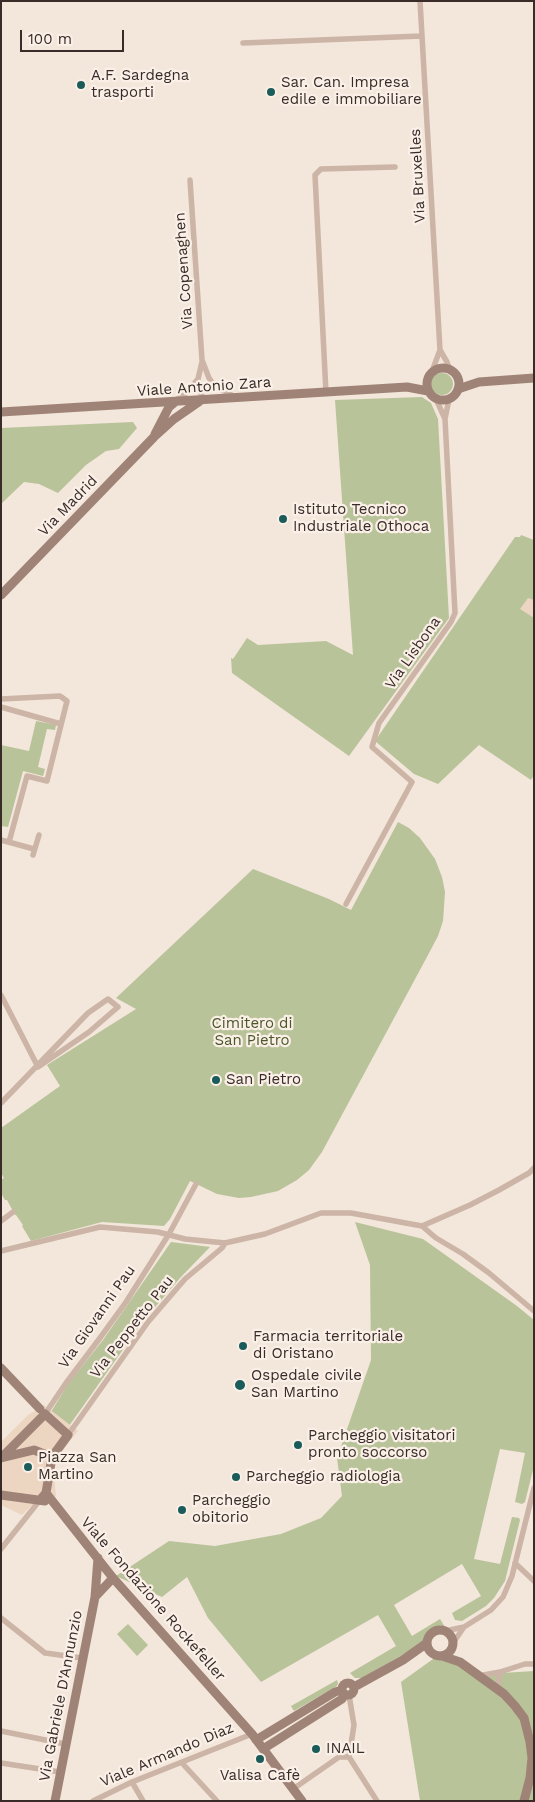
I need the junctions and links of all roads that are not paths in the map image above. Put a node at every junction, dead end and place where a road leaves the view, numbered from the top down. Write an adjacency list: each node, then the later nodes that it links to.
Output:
1 (420, 1): 2 (street, Via Bruxelles)
2 (422, 36): 3 (street); 6 (street, Via Bruxelles)
3 (243, 43)
4 (395, 166): 17 (street)
5 (190, 180): 7 (street, Via Copenaghen)
6 (440, 350): 8 (street, Via Bruxelles); 9 (street, Via Bruxelles)
7 (202, 360): 12 (street, Via Copenaghen); 19 (street, Via Copenaghen)
8 (450, 370): 9 (street); 10 (street)
9 (429, 377): 14 (street, Viale Antonio Zara); 16 (street)
10 (457, 378): 13 (street); 15 (street)
11 (534, 378): 13 (street)
12 (198, 379): 21 (street, Via Copenaghen); 22 (street)
13 (479, 382): 15 (street)
14 (408, 387): 16 (street, Viale Antonio Zara); 17 (street, Viale Antonio Zara)
15 (458, 389): 20 (street)
16 (428, 391): 18 (street)
17 (326, 393): 19 (street, Viale Antonio Zara)
18 (436, 398): 20 (street); 25 (street, Via Lisbona)
19 (237, 399): 21 (street, Viale Antonio Zara)
20 (450, 399): 25 (street, Via Lisbona)
21 (202, 401): 22 (street, Viale Antonio Zara); 27 (street, Via Madrid)
22 (175, 402): 23 (street, Viale Antonio Zara); 26 (street, Via Madrid)
23 (147, 404): 24 (street, Viale Antonio Zara); 26 (street)
24 (1, 412)
25 (445, 419): 35 (street, Via Lisbona)
26 (160, 423): 27 (street, Via Madrid)
27 (154, 437): 28 (street, Via Madrid)
28 (1, 595)
29 (1, 699): 31 (street)
30 (1, 707): 31 (street)
31 (61, 724): 34 (street)
32 (39, 835): 34 (street)
33 (1, 840): 34 (street)
34 (9, 842)
35 (346, 904)
36 (1, 996): 37 (street)
37 (38, 1067): 37 (street); 38 (street)
38 (1, 1103)
39 (534, 1168): 43 (street)
40 (196, 1184): 44 (street, Via Giovanni Pau)
41 (13, 1212): 42 (street)
42 (1, 1221)
43 (422, 1226): 45 (street); 47 (street)
44 (168, 1234): 45 (street); 46 (street); 49 (street, Via Giovanni Pau)
45 (225, 1243): 50 (street, Via Peppetto Pau)
46 (1, 1251)
47 (534, 1311)
48 (1, 1368): 49 (street)
49 (43, 1412): 50 (street); 52 (street)
50 (68, 1435): 51 (street)
51 (52, 1457): 52 (street); 55 (street)
52 (1, 1458)
53 (533, 1491): 58 (street)
54 (1, 1495): 55 (street)
55 (43, 1496): 56 (street); 57 (street, Viale Fondazione Rockefeller)
56 (1, 1549)
57 (98, 1558): 59 (street, Viale Fondazione Rockefeller); 61 (street, Via Gabriele D'Annunzio)
58 (515, 1562): 60 (street); 63 (street)
59 (113, 1578): 61 (street); 78 (street, Viale Fondazione Rockefeller)
60 (534, 1580)
61 (95, 1597): 69 (street, Via Gabriele D'Annunzio)
62 (1, 1618): 69 (street)
63 (464, 1627): 64 (street); 66 (street)
64 (445, 1631): 65 (street); 66 (street)
65 (427, 1643): 67 (street); 70 (street)
66 (453, 1645): 68 (street); 71 (street)
67 (432, 1653): 68 (street); 70 (street)
68 (442, 1656): 71 (street)
69 (82, 1658): 79 (street, Via Gabriele D'Annunzio)
70 (403, 1660): 76 (street)
71 (460, 1662): 74 (street)
72 (534, 1664): 73 (street)
73 (500, 1672): 74 (street); 75 (street)
74 (478, 1676): 75 (street)
75 (497, 1690): 93 (street)
76 (348, 1692): 78 (street); 80 (street); 81 (street)
77 (1, 1731): 79 (street)
78 (254, 1737): 80 (street, Viale Fondazione Rockefeller); 83 (street, Viale Armando Diaz)
79 (66, 1744): 84 (street, Via Gabriele D'Annunzio)
80 (263, 1749): 86 (street, Viale Fondazione Rockefeller)
81 (350, 1757): 86 (street); 92 (street)
82 (1, 1763): 84 (street)
83 (182, 1763): 85 (street, Viale Armando Diaz); 90 (street)
84 (60, 1772): 87 (street, Via Gabriele D'Annunzio)
85 (132, 1782): 88 (street, Viale Armando Diaz); 89 (street)
86 (293, 1789): 91 (street, Viale Fondazione Rockefeller)
87 (55, 1801)
88 (93, 1801)
89 (143, 1801)
90 (217, 1801)
91 (302, 1801)
92 (378, 1801)
93 (524, 1801)

